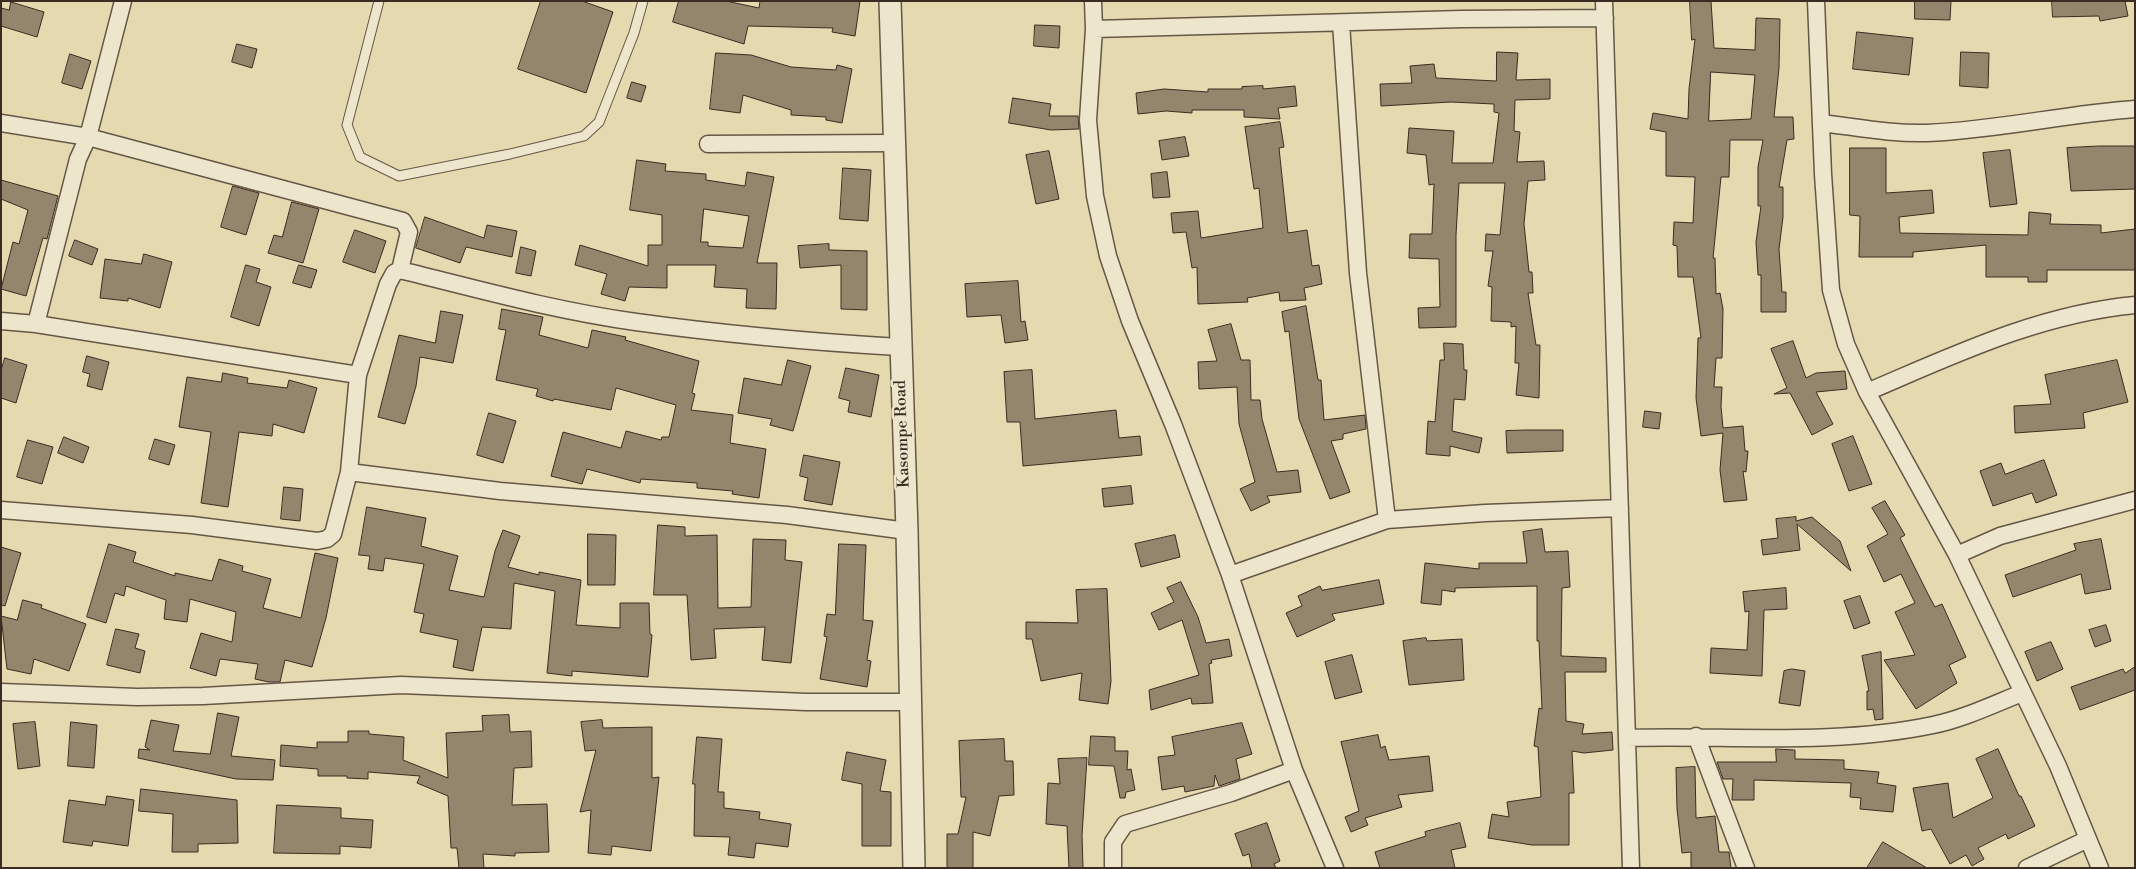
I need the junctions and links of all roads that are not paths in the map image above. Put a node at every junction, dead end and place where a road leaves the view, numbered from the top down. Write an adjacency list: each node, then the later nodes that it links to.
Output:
1 (123, 1): 14 (street)
2 (379, 1): 3 (lane)
3 (643, 1)
4 (890, 1): 15 (street, Kasompe Road)
5 (1093, 1): 10 (street)
6 (1604, 1): 8 (street)
7 (1816, 1): 13 (street)
8 (1605, 18): 9 (street); 26 (street)
9 (1341, 23): 10 (street); 28 (street)
10 (1094, 29): 31 (street)
11 (2135, 109): 13 (street)
12 (1, 123): 14 (street)
13 (1821, 123): 23 (street)
14 (88, 137): 17 (street); 20 (street)
15 (894, 142): 16 (street); 21 (street, Kasompe Road)
16 (708, 144)
17 (400, 270): 21 (street); 22 (street)
18 (2135, 305): 23 (street)
19 (1, 321): 20 (street)
20 (36, 324): 22 (street)
21 (899, 346): 29 (street, Kasompe Road)
22 (358, 375): 24 (street)
23 (1867, 392): 30 (street)
24 (349, 472): 27 (street); 29 (street)
25 (2135, 500): 30 (street)
26 (1620, 508): 28 (street); 36 (street)
27 (1, 510)
28 (1387, 520): 31 (street)
29 (907, 531): 34 (street, Kasompe Road)
30 (1957, 555): 33 (street)
31 (1230, 575): 37 (street)
32 (1, 692): 34 (street)
33 (2022, 693): 35 (street); 38 (street)
34 (909, 702): 39 (street, Kasompe Road)
35 (1696, 736): 36 (street); 43 (street)
36 (1627, 738): 42 (street)
37 (1294, 770): 40 (street); 41 (street)
38 (2088, 839): 44 (street); 45 (street)
39 (914, 868)
40 (1113, 868)
41 (1335, 868)
42 (1631, 868)
43 (1746, 868)
44 (2028, 868)
45 (2100, 868)

